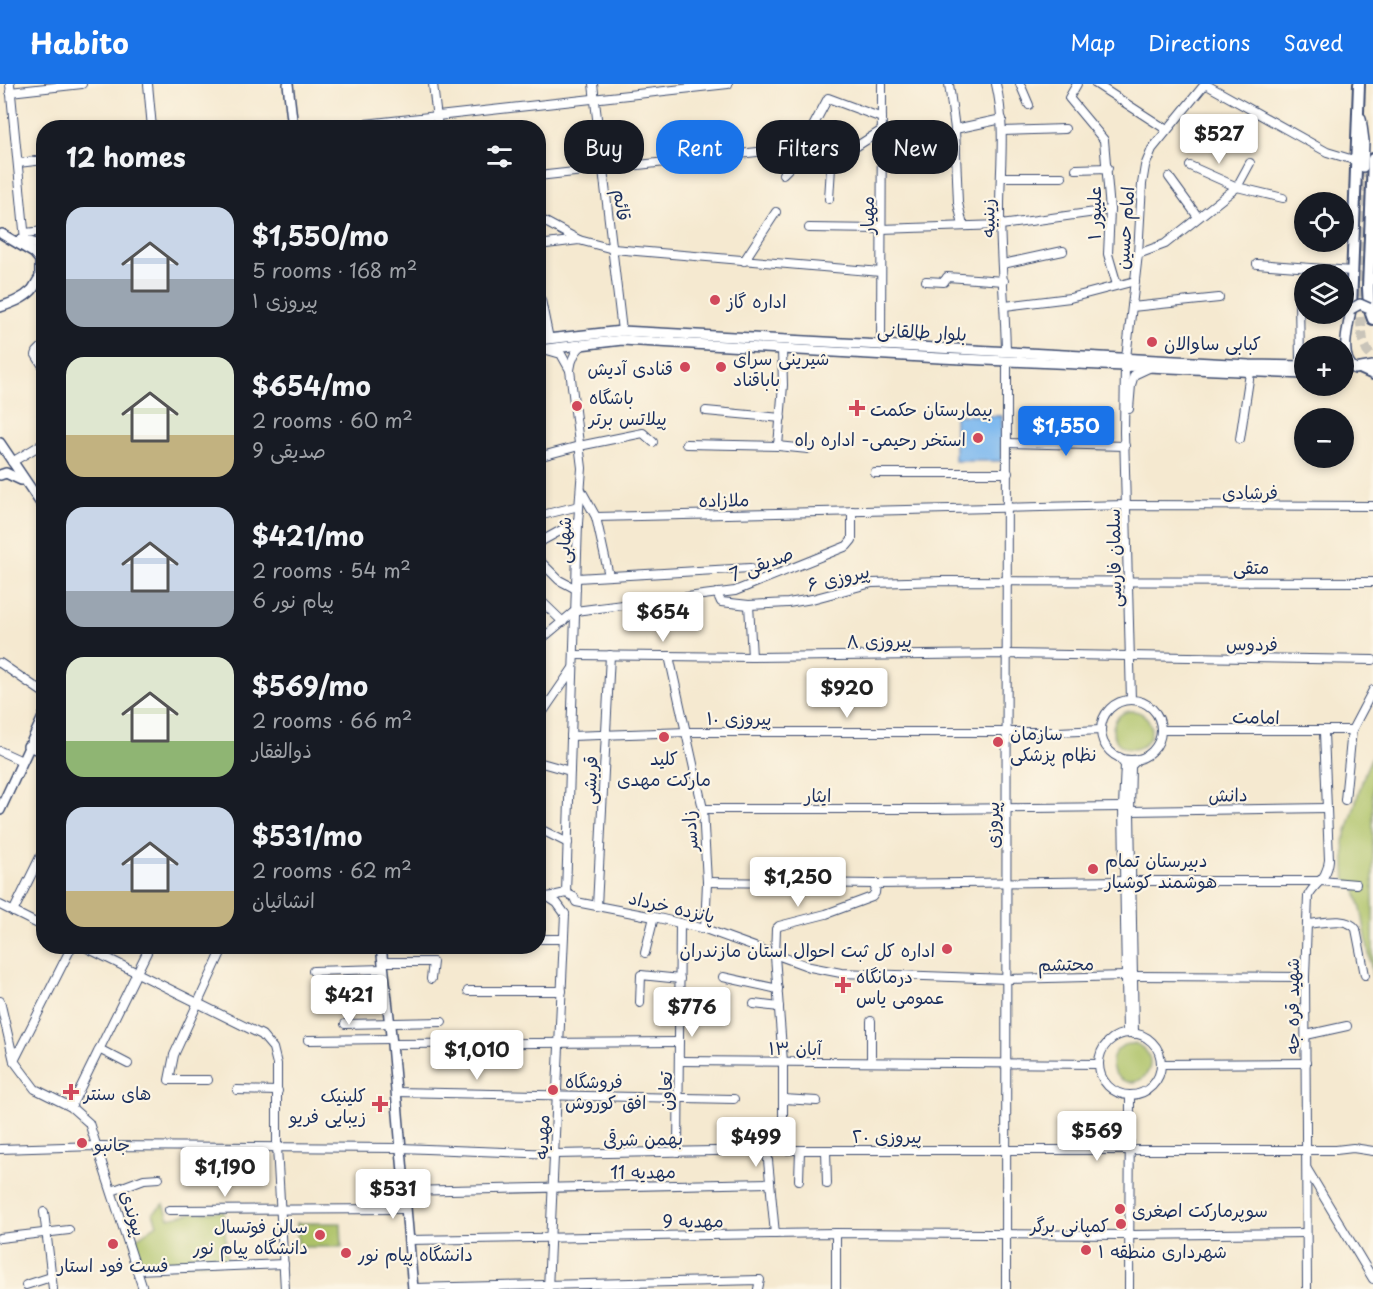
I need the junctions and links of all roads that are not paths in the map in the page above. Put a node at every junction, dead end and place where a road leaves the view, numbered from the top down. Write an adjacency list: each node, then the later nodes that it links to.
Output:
1 (81, 84): 16 (street)
2 (148, 84): 22 (street)
3 (288, 84): 23 (main road)
4 (293, 84): 24 (main road)
5 (433, 84): 19 (street)
6 (593, 84): 17 (street, قائم)
7 (728, 84): 17 (street)
8 (882, 84): 20 (street, مهیار)
9 (949, 84): 29 (street)
10 (996, 84): 21 (street, زینبیه)
11 (1020, 84): 18 (street)
12 (1077, 84): 43 (street, علیپور ۱)
13 (1096, 84): 32 (street)
14 (1205, 84): 32 (street, امام حسین); 41 (street)
15 (1359, 84): 41 (highway)
16 (10, 88): 38 (street)
17 (595, 98): 19 (street); 27 (street, قائم)
18 (1029, 105)
19 (436, 115): 25 (street); 26 (street)
20 (882, 118): 28 (street)
21 (1002, 119): 30 (street); 33 (street, زینبیه)
22 (151, 120)
23 (292, 120)
24 (297, 120)
25 (395, 120)
26 (437, 120)
27 (597, 120)
28 (816, 120)
29 (955, 120)
30 (958, 129)
31 (1065, 129): 33 (street)
32 (1167, 130): 73 (street, امام حسین)
33 (1003, 131): 50 (street, زینبیه)
34 (872, 136): 55 (street)
35 (756, 151): 40 (street)
36 (1373, 159): 58 (highway)
37 (36, 161): 38 (street)
38 (18, 163): 67 (street)
39 (1250, 163): 53 (street)
40 (644, 164)
41 (1360, 164): 78 (highway)
42 (1190, 166): 53 (street)
43 (1108, 168): 44 (street); 56 (street, علیپور ۱)
44 (1076, 169)
45 (564, 173): 49 (street)
46 (604, 174): 71 (street, قائم)
47 (882, 174): 64 (street, مهیار)
48 (957, 174): 62 (street)
49 (546, 175)
50 (1002, 177): 51 (street); 61 (street, زینبیه)
51 (1062, 177)
52 (1169, 177): 59 (street)
53 (1237, 187): 54 (street); 59 (street)
54 (1282, 198)
55 (829, 199)
56 (1110, 210): 61 (street); 85 (street, علیپور ۱)
57 (776, 212): 75 (street)
58 (1372, 215): 87 (highway)
59 (1198, 217): 73 (street)
60 (546, 222): 68 (street)
61 (1001, 225): 62 (street); 76 (street, زینبیه)
62 (963, 226): 64 (street)
63 (809, 228): 64 (street)
64 (881, 229): 80 (street, مهیار)
65 (1, 233): 67 (main road); 74 (main road)
66 (36, 234): 67 (street)
67 (25, 237): 69 (main road)
68 (579, 240): 70 (street); 71 (street)
69 (36, 243)
70 (546, 244)
71 (613, 249): 75 (street); 93 (street, قائم)
72 (1063, 251): 76 (street)
73 (1138, 254): 83 (street, امام حسین)
74 (36, 255)
75 (744, 261): 80 (street)
76 (1003, 264): 82 (street, زینبیه)
77 (1257, 264): 79 (street)
78 (1353, 264)
79 (1294, 267)
80 (881, 272): 97 (street, مهیار)
81 (926, 281): 82 (street)
82 (1004, 281): 89 (street, زینبیه)
83 (1135, 281): 85 (street); 91 (street, امام حسین)
84 (36, 284): 90 (main road)
85 (1117, 285): 89 (street)
86 (1219, 298): 91 (street)
87 (1368, 300): 88 (main road, bridge); 92 (highway)
88 (1354, 301)
89 (1005, 306): 101 (street, زینبیه)
90 (0, 307)
91 (1132, 308): 102 (street, امام حسین)
92 (1373, 319)
93 (622, 331): 95 (main road, بلوار طالقانی); 97 (main road, بلوار طالقانی)
94 (590, 342): 96 (main road, بلوار طالقانی); 99 (main road, بلوار طالقانی); 105 (street)
95 (546, 343)
96 (546, 344)
97 (881, 345): 100 (main road, بلوار طالقانی)
98 (546, 347): 105 (street)
99 (782, 349): 100 (main road, بلوار طالقانی); 110 (street)
100 (922, 352): 101 (main road, بلوار طالقانی)
101 (1006, 356): 102 (main road, بلوار طالقانی); 114 (street, پیروزی)
102 (1128, 361): 103 (main road, بلوار طالقانی); 104 (main road, بلوار طالقانی); 109 (street, سلمان فارسی)
103 (1150, 368): 107 (main road, بلوار طالقانی); 109 (street, سلمان فارسی)
104 (1294, 368)
105 (570, 370): 116 (street, شهابی)
106 (1294, 370): 107 (main road, بلوار طالقانی)
107 (1251, 373): 111 (street)
108 (706, 411): 110 (street)
109 (1125, 415): 118 (street, سلمان فارسی)
110 (781, 418): 117 (street)
111 (1240, 439)
112 (652, 442): 116 (street)
113 (0, 443): 122 (main road)
114 (1008, 443): 118 (street); 124 (street, پیروزی)
115 (686, 444): 117 (street)
116 (579, 446): 121 (street); 127 (street, شهابی)
117 (778, 446): 120 (street)
118 (1125, 446): 130 (street, سلمان فارسی)
119 (36, 448): 122 (street)
120 (808, 449)
121 (546, 455)
122 (12, 462): 126 (main road)
123 (875, 473): 124 (street)
124 (1008, 473): 132 (street, پیروزی)
125 (0, 475): 126 (main road)
126 (26, 483): 128 (main road)
127 (581, 489): 129 (street, شهابی); 135 (street)
128 (36, 497)
129 (579, 506): 134 (street); 136 (street, شهابی)
130 (1126, 506): 131 (street, فرشادی); 132 (street, فرشادی); 144 (street, سلمان فارسی)
131 (1373, 506)
132 (1008, 507): 133 (street, ملازاده); 142 (street, پیروزی)
133 (852, 511): 135 (street, ملازاده); 147 (street, صدیقی 7)
134 (546, 514)
135 (596, 517): 140 (street)
136 (578, 521): 137 (street); 141 (street, شهابی)
137 (546, 539)
138 (546, 567): 146 (street)
139 (750, 568): 140 (street)
140 (609, 576): 141 (street)
141 (577, 578): 146 (street, شهابی)
142 (1007, 581): 143 (street, پیروزی ۶); 148 (street, پیروزی ۶); 153 (street, پیروزی)
143 (1060, 581): 144 (street, متقی)
144 (1128, 581): 145 (street, متقی); 158 (street, سلمان فارسی)
145 (1373, 582)
146 (576, 589): 150 (street, شهابی)
147 (717, 593): 148 (street, پیروزی ۶); 150 (street, صدیقی 7)
148 (749, 605): 159 (street)
149 (546, 606): 151 (street)
150 (575, 611): 151 (street); 154 (street, شهابی)
151 (563, 622): 152 (street)
152 (546, 636)
153 (1007, 654): 156 (street, پیروزی ٨); 159 (street, پیروزی ٨); 172 (street, پیروزی)
154 (574, 655): 155 (street, پیروزی ٨); 162 (street, شهابی)
155 (610, 655): 157 (street, پیروزی ٨); 174 (street, قریشی)
156 (1064, 655): 158 (street, فردوس)
157 (669, 656): 159 (street, پیروزی ٨); 171 (street, زادسر)
158 (1130, 656): 160 (street, فردوس); 165 (street, سلمان فارسی)
159 (752, 657)
160 (1373, 660)
161 (0, 663): 163 (street)
162 (573, 667): 166 (street); 175 (street, شهابی)
163 (36, 688)
164 (1373, 690): 169 (street)
165 (1131, 700): 167 (street); 168 (street)
166 (546, 707)
167 (1101, 730): 172 (street, پیروزی ١٠); 179 (street)
168 (1161, 730): 173 (street, امامت); 180 (street)
169 (1352, 730): 173 (street, امامت); 184 (street)
170 (36, 731): 176 (main road)
171 (687, 732): 172 (street, پیروزی ١٠); 174 (street, پیروزی ١٠); 187 (street, زادسر)
172 (1007, 732): 185 (street, پیروزی)
173 (1324, 732): 186 (street, شهید قره جه)
174 (606, 735): 175 (street, پیروزی ١٠); 203 (street, قریشی)
175 (571, 736): 183 (street, شهابی)
176 (28, 746): 177 (main road); 181 (main road)
177 (36, 749)
178 (0, 751): 181 (street)
179 (1119, 757): 180 (street); 188 (street)
180 (1138, 759): 188 (street)
181 (22, 761): 189 (main road)
182 (546, 764): 183 (street)
183 (570, 771): 191 (street, شهابی)
184 (1345, 800)
185 (1006, 808): 187 (street, ایثار); 188 (street, دانش); 196 (street, پیروزی)
186 (1326, 808): 188 (street, دانش); 194 (street, شهید قره جه)
187 (703, 809): 195 (street, زادسر)
188 (1127, 809): 193 (street)
189 (0, 810)
190 (546, 832): 191 (street)
191 (568, 843): 199 (street, شهابی)
192 (36, 865): 204 (street)
193 (1128, 881): 194 (street); 196 (street); 224 (street)
194 (1321, 881): 198 (street); 209 (street, شهید قره جه)
195 (707, 882): 197 (street); 210 (street, زادسر)
196 (1007, 882): 197 (street); 229 (street, پیروزی)
197 (876, 884): 219 (street)
198 (1356, 884)
199 (566, 892): 200 (street); 201 (street)
200 (548, 897): 205 (street)
201 (576, 902): 203 (street, پانزده خرداد); 205 (street)
202 (0, 905): 204 (street)
203 (597, 906): 206 (street, پانزده خرداد)
204 (13, 912): 207 (street)
205 (565, 914): 212 (street, مهدیه)
206 (654, 917): 208 (street, پانزده خرداد); 213 (street)
207 (36, 923)
208 (680, 923): 210 (street, پانزده خرداد); 226 (street, تعاون)
209 (1307, 924): 223 (street); 225 (street, شهید قره جه)
210 (705, 929): 219 (street, پانزده خرداد)
211 (546, 939): 212 (street)
212 (563, 939): 232 (street, مهدیه)
213 (645, 953)
214 (68, 954): 251 (street)
215 (99, 954): 222 (street)
216 (146, 954): 222 (street)
217 (221, 954): 235 (street)
218 (382, 954): 220 (main road)
219 (776, 956): 229 (street, پانزده خرداد); 230 (street)
220 (383, 966): 221 (street); 228 (street); 240 (main road)
221 (314, 971)
222 (137, 973): 235 (street); 250 (street)
223 (1365, 975)
224 (1129, 976): 225 (street, محتشم); 229 (street, محتشم); 243 (street)
225 (1305, 977): 244 (street, شهید قره جه)
226 (680, 978): 234 (street); 249 (street, تعاون)
227 (723, 978): 230 (street)
228 (431, 979)
229 (1006, 979): 255 (street, پیروزی)
230 (778, 989): 237 (street)
231 (468, 991): 232 (street)
232 (562, 991): 248 (street, مهدیه)
233 (0, 1001): 247 (street)
234 (640, 1003)
235 (199, 1004): 260 (street); 262 (street)
236 (754, 1004): 237 (street)
237 (779, 1007): 253 (street)
238 (871, 1021): 254 (street)
239 (442, 1022): 240 (street)
240 (389, 1023): 241 (street); 246 (main road)
241 (345, 1024)
242 (1347, 1026): 244 (street)
243 (1130, 1034): 258 (street); 259 (street)
244 (1306, 1035): 256 (street, شهید قره جه)
245 (308, 1040): 246 (street)
246 (391, 1041): 248 (street); 263 (main road)
247 (4, 1042): 251 (street)
248 (559, 1042): 249 (street); 264 (street, مهدیه)
249 (679, 1042): 252 (street, تعاون)
250 (99, 1049): 257 (street); 270 (street)
251 (14, 1060): 270 (street)
252 (679, 1061): 253 (street, ۱۳ آبان); 266 (street, تعاون)
253 (783, 1062): 254 (street, ۱۳ آبان); 268 (street)
254 (871, 1062): 255 (street, ۱۳ آبان)
255 (1006, 1063): 258 (street, ۱۳ آبان); 284 (street, پیروزی)
256 (1306, 1063): 259 (street); 280 (street, شهید قره جه)
257 (128, 1064)
258 (1099, 1064): 265 (street)
259 (1161, 1064): 265 (street)
260 (208, 1080)
261 (237, 1090): 262 (street)
262 (278, 1091): 276 (street)
263 (396, 1092): 264 (street); 277 (main road)
264 (557, 1095): 266 (street); 287 (street, مهدیه)
265 (1130, 1095): 279 (street)
266 (679, 1098): 267 (street); 286 (street, تعاون)
267 (734, 1099)
268 (783, 1099): 269 (street); 271 (street)
269 (817, 1101)
270 (71, 1107): 272 (street)
271 (783, 1117)
272 (92, 1131): 273 (street, پیوندی); 275 (street)
273 (96, 1146): 274 (street, بهمن شرقی); 275 (street, بهمن شرقی); 288 (street, پیوندی)
274 (114, 1146): 276 (street, بهمن شرقی); 288 (street)
275 (82, 1147): 278 (street, بهمن شرقی); 288 (street)
276 (278, 1147): 277 (street, بهمن شرقی); 299 (street)
277 (400, 1148): 287 (street, بهمن شرقی); 296 (main road)
278 (0, 1149)
279 (1130, 1149): 280 (street, پیروزی ٢٠); 284 (street, پیروزی ٢٠); 307 (street)
280 (1306, 1149): 285 (street, پیروزی ٢٠); 289 (street, شهید قره جه)
281 (767, 1150): 282 (street, پیروزی ٢٠); 286 (street, بهمن شرقی); 292 (street)
282 (800, 1150): 283 (street, پیروزی ٢٠); 291 (street)
283 (826, 1150): 284 (street, پیروزی ٢٠); 293 (street)
284 (1006, 1150): 304 (street, پیروزی)
285 (1373, 1151)
286 (678, 1152): 287 (street, بهمن شرقی)
287 (555, 1154): 294 (street, مهدیه)
288 (101, 1159): 295 (street, پیوندی)
289 (1306, 1167): 305 (street, شهید قره جه); 314 (street)
290 (159, 1178): 295 (street)
291 (799, 1180)
292 (769, 1183): 294 (street, مهدیه 11); 306 (street)
293 (827, 1184)
294 (553, 1187): 296 (street, مهدیه 11); 308 (street, مهدیه)
295 (112, 1191): 312 (street, پیوندی)
296 (404, 1191): 297 (main road)
297 (406, 1209): 299 (street); 310 (main road)
298 (169, 1210): 299 (street)
299 (281, 1211): 311 (street)
300 (44, 1212): 302 (street)
301 (69, 1230): 302 (street)
302 (46, 1233): 309 (street); 313 (street)
303 (836, 1233): 304 (street, مهدیه 9); 306 (street, مهدیه 9); 324 (street)
304 (1006, 1233): 307 (street, مهدیه 9); 325 (street, پیروزی)
305 (1306, 1233): 307 (street, مهدیه 9); 327 (street, شهید قره جه)
306 (775, 1234): 308 (street, مهدیه 9)
307 (1129, 1235): 326 (street)
308 (550, 1237): 310 (street, مهدیه 9); 318 (street, مهدیه)
309 (0, 1238)
310 (408, 1240): 323 (main road)
311 (284, 1264): 312 (street); 322 (street)
312 (136, 1270): 321 (street, پیوندی)
313 (51, 1277): 315 (street); 320 (street)
314 (1373, 1279)
315 (26, 1285)
316 (719, 1285): 317 (street); 319 (street)
317 (759, 1285)
318 (548, 1286): 319 (street); 323 (street)
319 (636, 1286)
320 (53, 1289)
321 (142, 1289)
322 (285, 1289)
323 (413, 1289)
324 (836, 1289)
325 (1006, 1289)
326 (1129, 1289)
327 (1307, 1289)

